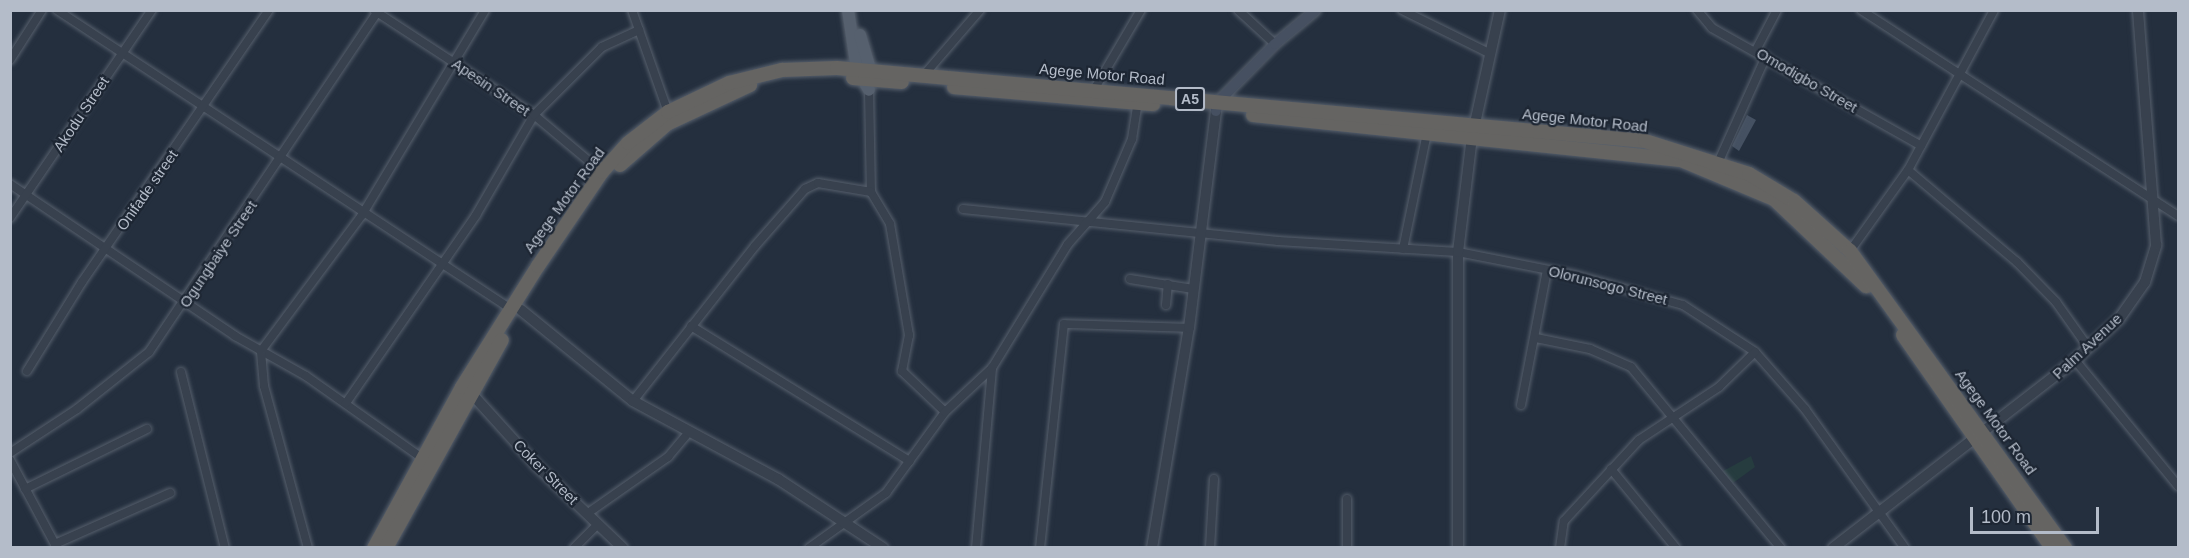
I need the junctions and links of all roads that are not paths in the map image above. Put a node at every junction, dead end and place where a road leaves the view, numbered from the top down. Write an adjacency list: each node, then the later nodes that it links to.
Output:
1 (42, 10): 27 (street)
2 (57, 10): 25 (street)
3 (152, 10): 25 (street, Akodu Street)
4 (270, 10): 35 (street, Onifade street)
5 (485, 10): 28 (street)
6 (632, 10): 21 (street)
7 (848, 10): 31 (main road)
8 (855, 10): 31 (main road)
9 (980, 10): 30 (street)
10 (1141, 10): 32 (street)
11 (1238, 10): 22 (street)
12 (1316, 10): 22 (main road)
13 (1402, 10): 24 (street)
14 (1500, 10): 24 (street)
15 (1697, 10): 23 (street, Omodigbo Street)
16 (1778, 10): 23 (street)
17 (1861, 10): 29 (street)
18 (1994, 10): 29 (street)
19 (2138, 10): 48 (street, Palm Avenue)
20 (377, 11): 28 (street, Apesin Street); 41 (street, Ogungbaiye Street)
21 (639, 30): 36 (street); 37 (street)
22 (1275, 44): 34 (main road)
23 (1756, 50): 26 (street, Omodigbo Street)
24 (1487, 52): 38 (street)
25 (121, 55): 35 (street); 47 (street, Akodu Street)
26 (1766, 56): 40 (street, Omodigbo Street); 42 (street)
27 (10, 60)
28 (457, 64): 37 (street, Apesin Street); 50 (street)
29 (1960, 74): 40 (street); 48 (street)
30 (924, 75): 31 (highway, Agege Motor Road / A5); 32 (highway, Agege Motor Road / A5)
31 (867, 78): 33 (highway, Agege Motor Road / A5); 36 (highway, Agege Motor Road / A5); 46 (street); 66 (highway, Agege Motor Road / A5)
32 (1095, 88): 34 (highway, Agege Motor Road / A5)
33 (1138, 102): 34 (highway, Agege Motor Road / A5); 53 (street)
34 (1217, 106): 38 (highway, Agege Motor Road / A5); 39 (highway, Agege Motor Road / A5); 54 (street)
35 (203, 110): 41 (street); 55 (street, Onifade street)
36 (668, 112): 44 (highway, Agege Motor Road / A5)
37 (534, 115): 44 (street, Apesin Street); 59 (street)
38 (1473, 132): 39 (highway, Agege Motor Road / A5); 42 (highway, Agege Motor Road / A5); 58 (street); 85 (highway, Agege Motor Road / A5)
39 (1427, 133): 56 (street)
40 (1921, 146): 43 (street)
41 (283, 158): 50 (street); 64 (street, Ogungbaiye Street)
42 (1718, 163): 57 (highway, Agege Motor Road / A5)
43 (1908, 170): 57 (street); 70 (street)
44 (602, 172): 66 (highway, Agege Motor Road / A5)
45 (10, 184): 47 (street)
46 (871, 192): 67 (street); 81 (street)
47 (27, 194): 52 (street, Akodu Street); 55 (street)
48 (2154, 200): 51 (street); 70 (street, Palm Avenue)
49 (963, 209): 53 (street, Olorunsogo Street)
50 (362, 214): 59 (street); 71 (street)
51 (2178, 216)
52 (10, 218)
53 (1088, 223): 54 (street, Olorunsogo Street); 74 (street)
54 (1201, 233): 56 (street, Olorunsogo Street); 63 (street)
55 (106, 249): 64 (street); 75 (street, Onifade street)
56 (1403, 249): 58 (street, Olorunsogo Street)
57 (1850, 251): 85 (highway, Agege Motor Road / A5)
58 (1458, 252): 60 (street, Olorunsogo Street); 114 (street)
59 (439, 264): 66 (street); 79 (street)
60 (1547, 270): 69 (street); 72 (street, Olorunsogo Street)
61 (1131, 279): 62 (street)
62 (1168, 284): 63 (street); 65 (street)
63 (1193, 289): 68 (street)
64 (185, 300): 71 (street); 86 (street, Ogungbaiye Street)
65 (1166, 305)
66 (516, 309): 77 (highway, Agege Motor Road / A5); 78 (street)
67 (691, 326): 78 (street); 89 (street)
68 (1188, 328): 110 (street); 111 (street)
69 (1536, 338): 80 (street); 82 (street)
70 (2088, 347): 73 (street, Palm Avenue)
71 (261, 351): 79 (street); 102 (street)
72 (1755, 352): 82 (street); 97 (street, Olorunsogo Street)
73 (2075, 360): 85 (street, Palm Avenue); 92 (street)
74 (992, 368): 81 (street); 109 (street)
75 (27, 371)
76 (181, 372): 101 (street)
77 (466, 390): 87 (highway, Agege Motor Road / A5); 96 (street, Coker Street); 104 (highway, Agege Motor Road / A5)
78 (633, 401): 84 (street)
79 (346, 403): 87 (street)
80 (1521, 405)
81 (945, 412): 89 (street)
82 (1672, 416): 90 (street); 117 (street)
83 (147, 429): 93 (street)
84 (689, 432): 96 (street); 99 (street)
85 (1980, 437): 97 (street, Palm Avenue); 120 (highway, Agege Motor Road / A5); 121 (highway, Agege Motor Road / A5)
86 (10, 453)
87 (422, 458): 103 (highway, Agege Motor Road / A5)
88 (10, 460): 93 (street)
89 (910, 461): 99 (street)
90 (1611, 469): 115 (street); 116 (street)
91 (1214, 479): 112 (street)
92 (2178, 485)
93 (25, 489): 100 (street)
94 (170, 493): 100 (street)
95 (1347, 499): 113 (street)
96 (588, 513): 98 (street, Coker Street)
97 (1880, 513): 118 (street, Palm Avenue); 119 (street, Olorunsogo Street)
98 (598, 524): 105 (street); 106 (street, Coker Street)
99 (845, 524): 107 (street); 108 (street)
100 (56, 546)
101 (225, 548)
102 (308, 548)
103 (374, 548)
104 (386, 548)
105 (574, 548)
106 (623, 548)
107 (809, 548)
108 (884, 548)
109 (976, 548)
110 (1040, 548)
111 (1152, 548)
112 (1210, 548)
113 (1347, 548)
114 (1458, 548)
115 (1560, 548)
116 (1676, 548)
117 (1781, 548)
118 (1833, 548)
119 (1905, 548)
120 (2052, 548)
121 (2066, 548)

